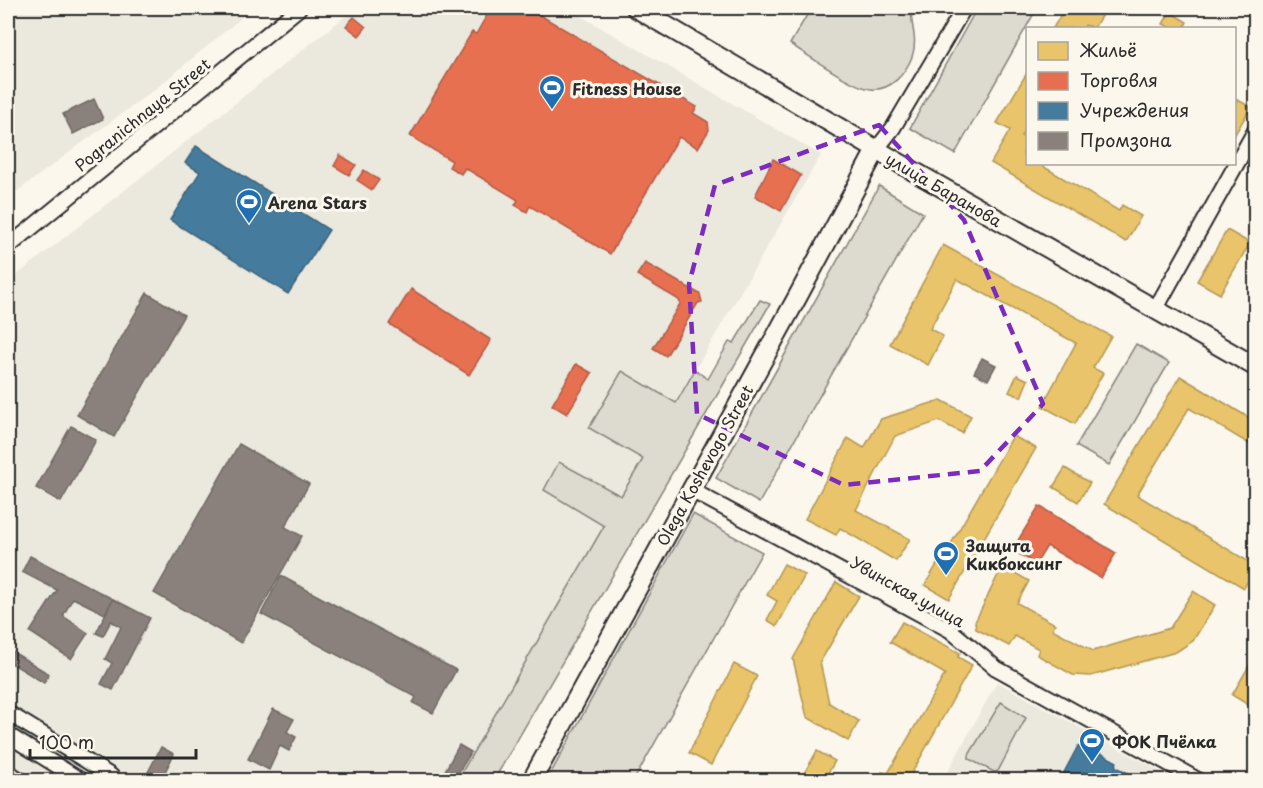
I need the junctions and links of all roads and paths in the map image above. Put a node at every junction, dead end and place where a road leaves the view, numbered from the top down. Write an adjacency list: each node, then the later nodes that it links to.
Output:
1 (299, 8): 7 (street, Pogranichnaya Street)
2 (636, 8): 6 (main road, улица Баранова)
3 (964, 8): 6 (street)
4 (1256, 129): 5 (street)
5 (1251, 149): 8 (street)
6 (876, 150): 8 (main road, улица Баранова); 10 (main road, Olega Koshevogo Street)
7 (8, 247)
8 (1155, 310): 9 (main road, улица Баранова)
9 (1256, 367)
10 (691, 490): 17 (main road, Olega Koshevogo Street); 18 (street, Увинская улица)
11 (8, 712): 16 (street)
12 (8, 735): 15 (street)
13 (8, 772): 14 (street)
14 (20, 780)
15 (80, 780)
16 (108, 780)
17 (532, 780)
18 (1198, 780)

